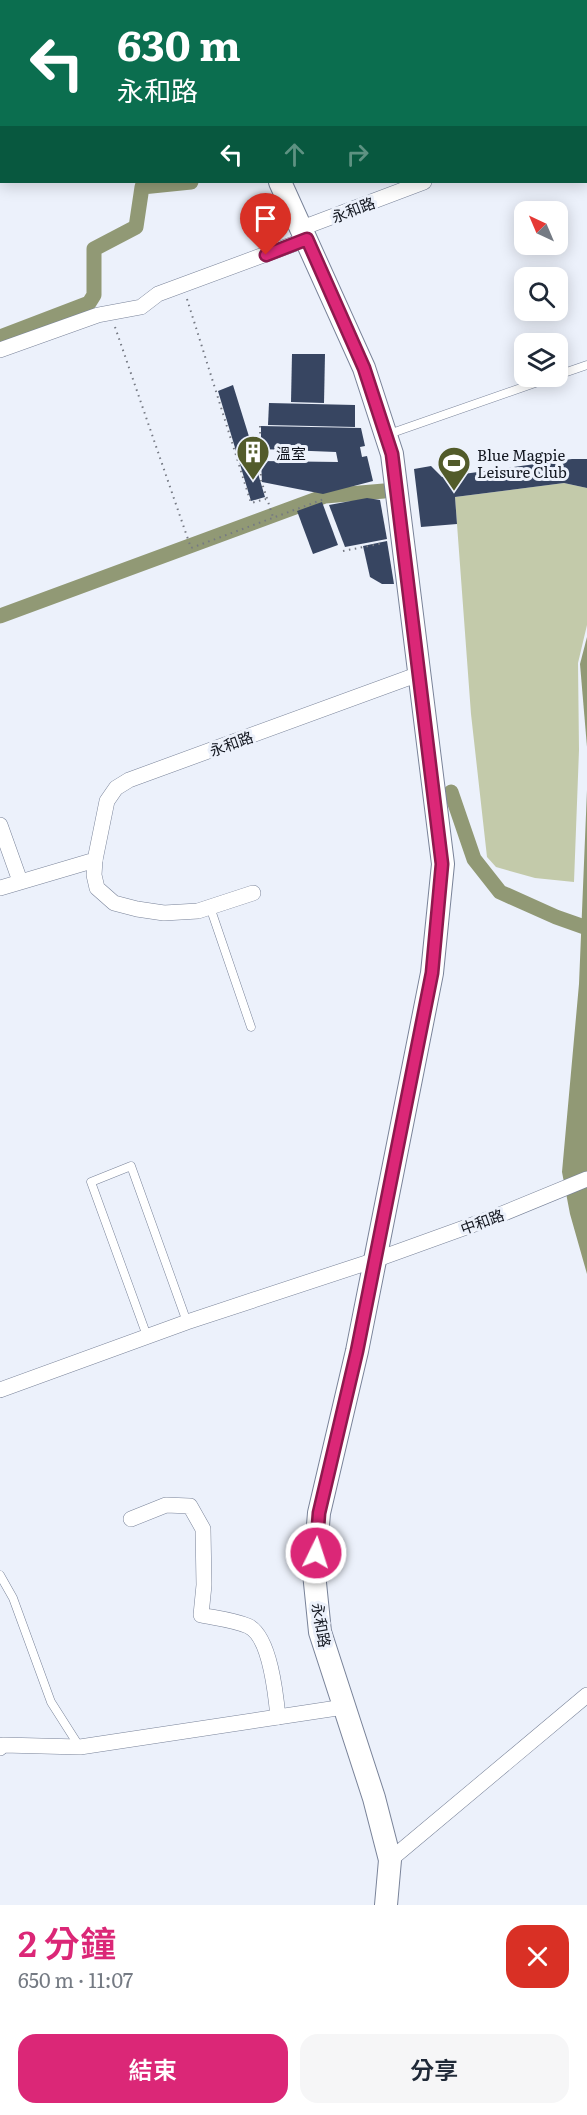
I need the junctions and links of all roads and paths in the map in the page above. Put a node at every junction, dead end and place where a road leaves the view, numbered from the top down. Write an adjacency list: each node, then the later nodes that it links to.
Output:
1 (280, 183): 3 (main road, 永和路)
2 (402, 185): 3 (street, 永和路)
3 (305, 234): 4 (street, 永和路); 11 (main road, 永和路)
4 (182, 285): 5 (street, 永和路); 12 (path)
5 (110, 313): 6 (street, 永和路); 14 (path)
6 (0, 350)
7 (587, 365): 8 (lane)
8 (568, 372)
9 (525, 387): 11 (lane)
10 (260, 426): 12 (path)
11 (386, 436): 17 (main road, 永和路)
12 (266, 499): 14 (path)
13 (324, 499): 14 (path)
14 (273, 518)
15 (370, 546): 16 (path)
16 (343, 551)
17 (419, 674): 19 (street, 永和路); 26 (main road, 永和路)
18 (0, 825): 20 (street)
19 (95, 860): 20 (street); 23 (street, 永和路)
20 (20, 881): 21 (street)
21 (0, 888)
22 (253, 893): 23 (street, 永和路)
23 (210, 907): 24 (lane)
24 (251, 1026)
25 (587, 1179): 26 (street, 中和路)
26 (375, 1260): 27 (street); 33 (main road, 永和路)
27 (187, 1322): 28 (street); 28 (lane)
28 (147, 1336): 29 (street)
29 (0, 1390)
30 (131, 1519): 34 (street)
31 (0, 1575): 35 (lane)
32 (587, 1695): 37 (street)
33 (344, 1707): 34 (street); 37 (main road, 永和路)
34 (278, 1718): 35 (street)
35 (80, 1747): 36 (street)
36 (0, 1748)
37 (390, 1860): 38 (main road, 永和路)
38 (386, 1905)

